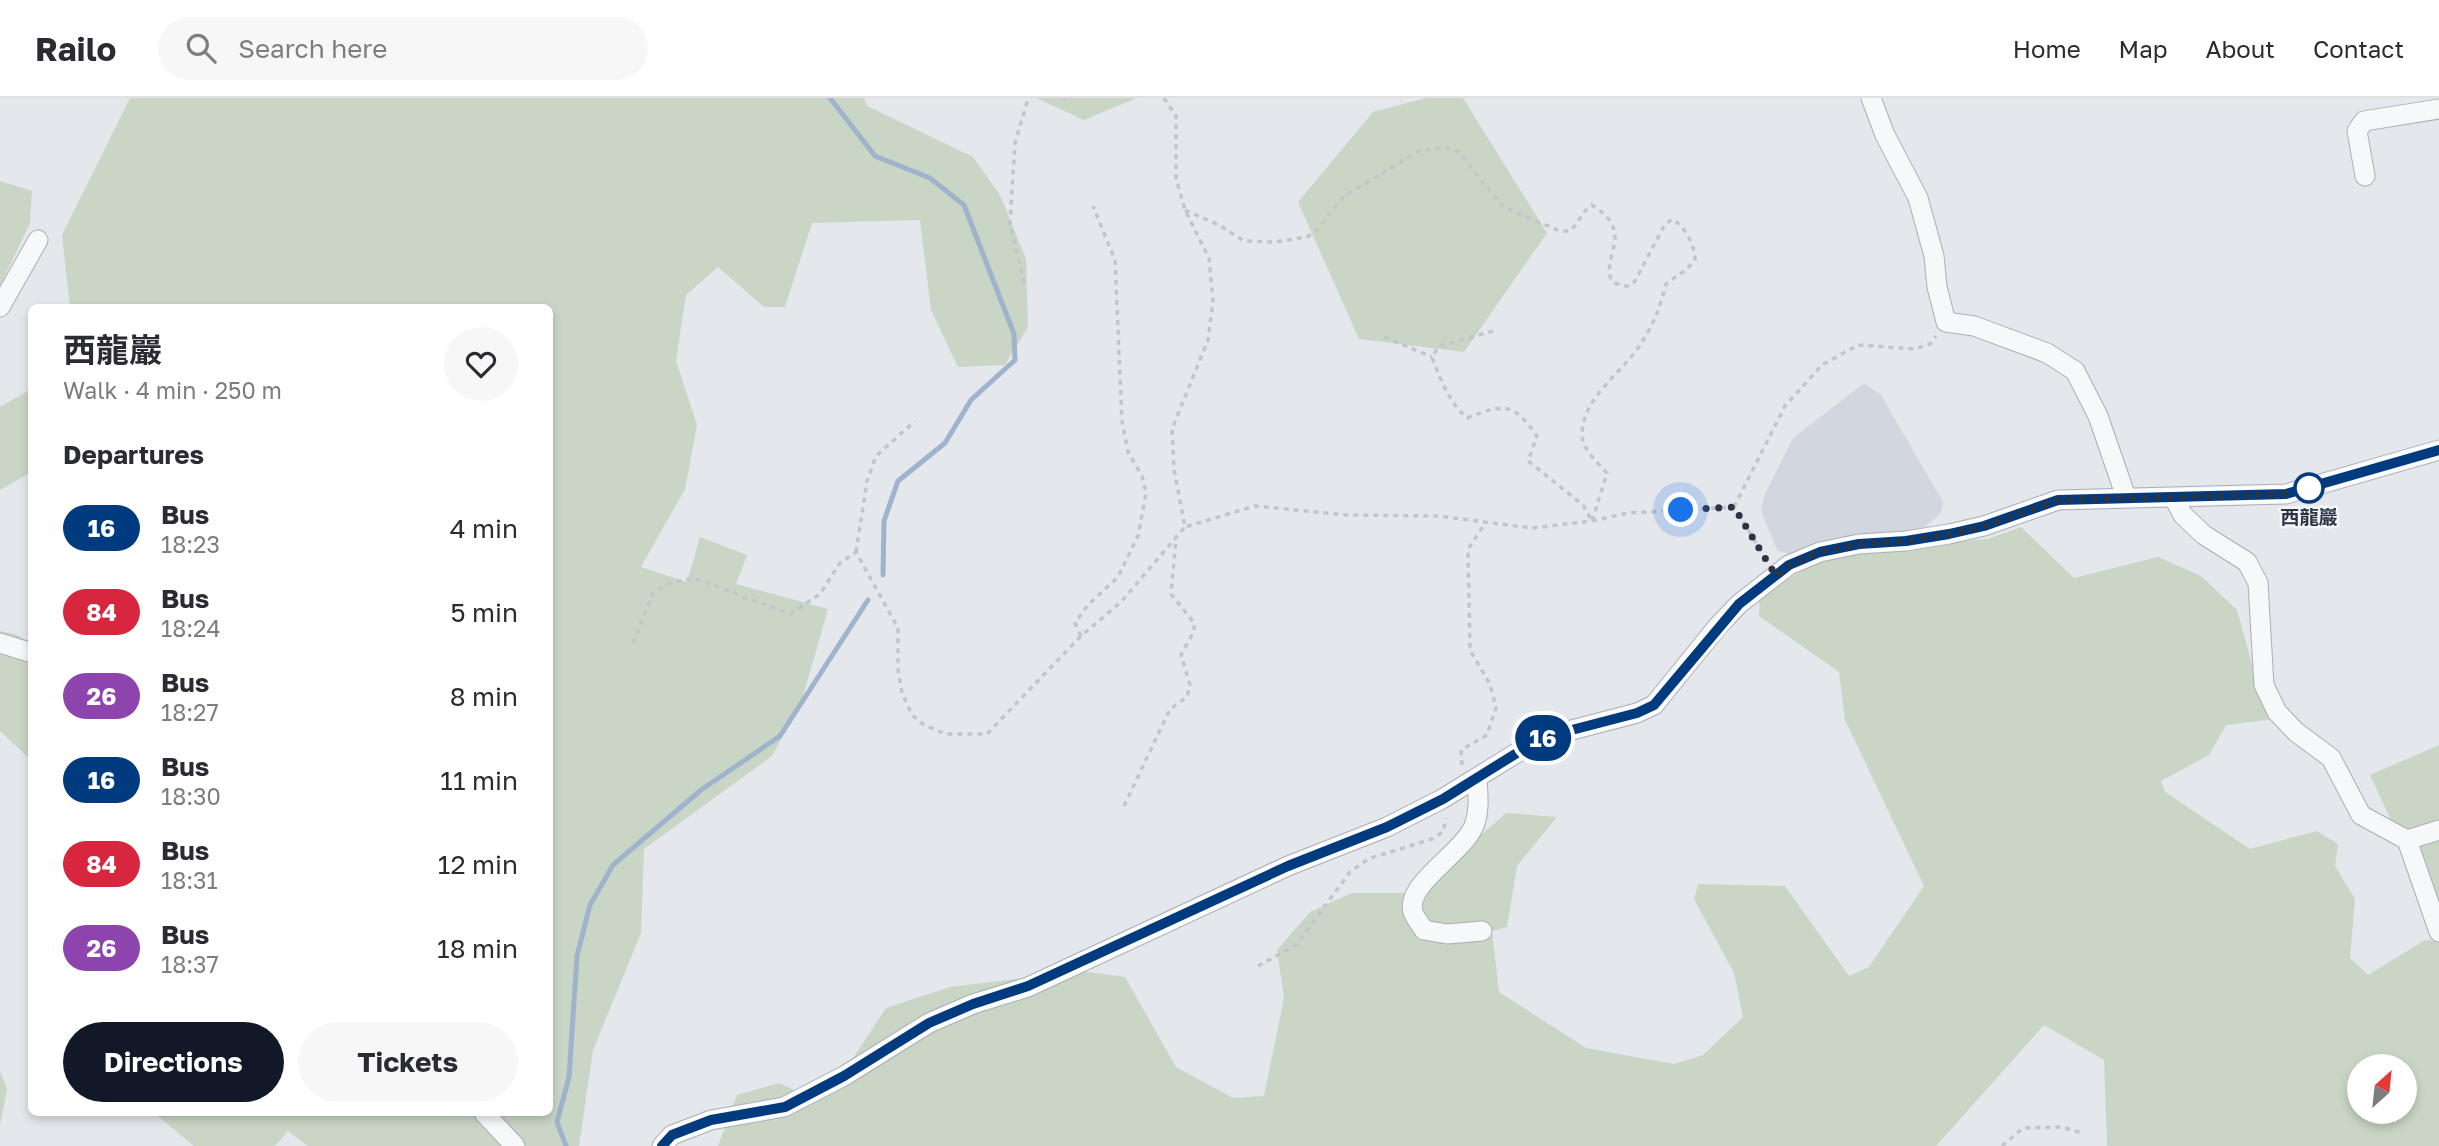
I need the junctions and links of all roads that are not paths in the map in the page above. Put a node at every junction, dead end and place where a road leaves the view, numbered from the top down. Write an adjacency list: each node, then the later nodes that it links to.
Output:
1 (1871, 98): 7 (street)
2 (2439, 108): 3 (street)
3 (2365, 176)
4 (38, 240): 5 (street)
5 (0, 307)
6 (2439, 450): 8 (street)
7 (2126, 497): 8 (street); 11 (street)
8 (2174, 498): 13 (street)
9 (0, 643): 10 (street)
10 (28, 652)
11 (1471, 781): 14 (street); 18 (street)
12 (2439, 830): 13 (street)
13 (2407, 840): 15 (street)
14 (1482, 930)
15 (2439, 932)
16 (487, 1116): 17 (street)
17 (515, 1146)
18 (662, 1146)

